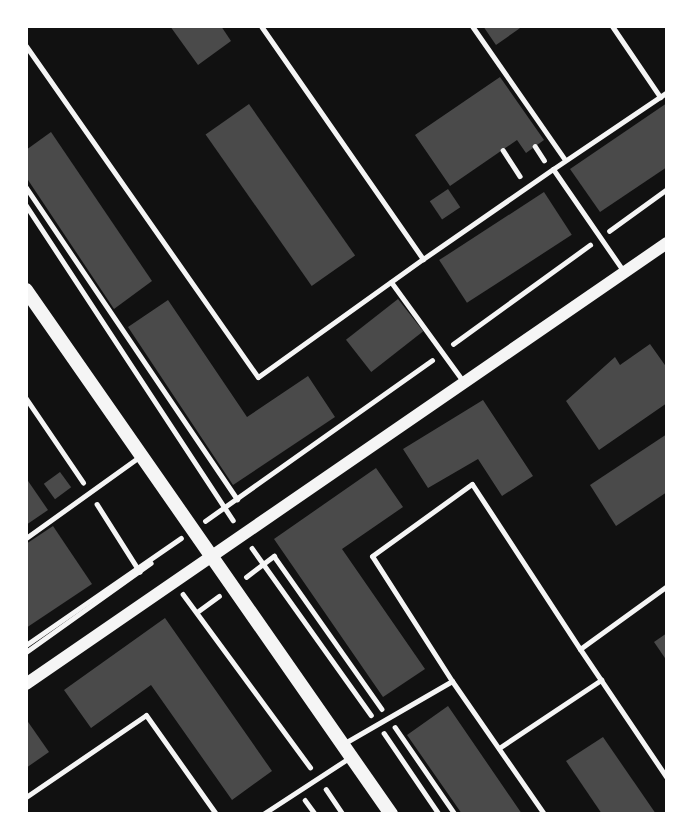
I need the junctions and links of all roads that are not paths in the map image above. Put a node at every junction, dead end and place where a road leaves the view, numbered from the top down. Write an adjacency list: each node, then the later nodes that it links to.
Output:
1 (261, 26): 10 (lane)
2 (472, 26): 7 (lane)
3 (612, 26): 6 (lane)
4 (26, 46): 12 (lane)
5 (667, 92): 6 (lane)
6 (660, 97): 7 (lane)
7 (565, 160): 8 (lane)
8 (552, 169): 10 (lane); 11 (lane)
9 (667, 243): 11 (street)
10 (423, 259): 12 (lane)
11 (624, 272): 14 (street)
12 (391, 282): 14 (lane)
13 (26, 290): 15 (main road)
14 (464, 382): 17 (street)
15 (141, 455): 16 (lane); 17 (main road)
16 (26, 538)
17 (212, 556): 22 (street); 24 (main road)
18 (667, 586): 19 (lane)
19 (580, 649): 20 (lane); 21 (lane)
20 (601, 680): 23 (lane); 25 (lane)
21 (452, 681): 23 (lane); 24 (lane)
22 (26, 684)
23 (499, 748): 30 (lane)
24 (347, 750): 28 (lane); 29 (main road)
25 (667, 778)
26 (26, 797): 27 (lane)
27 (216, 814)
28 (263, 814)
29 (391, 814)
30 (544, 814)

